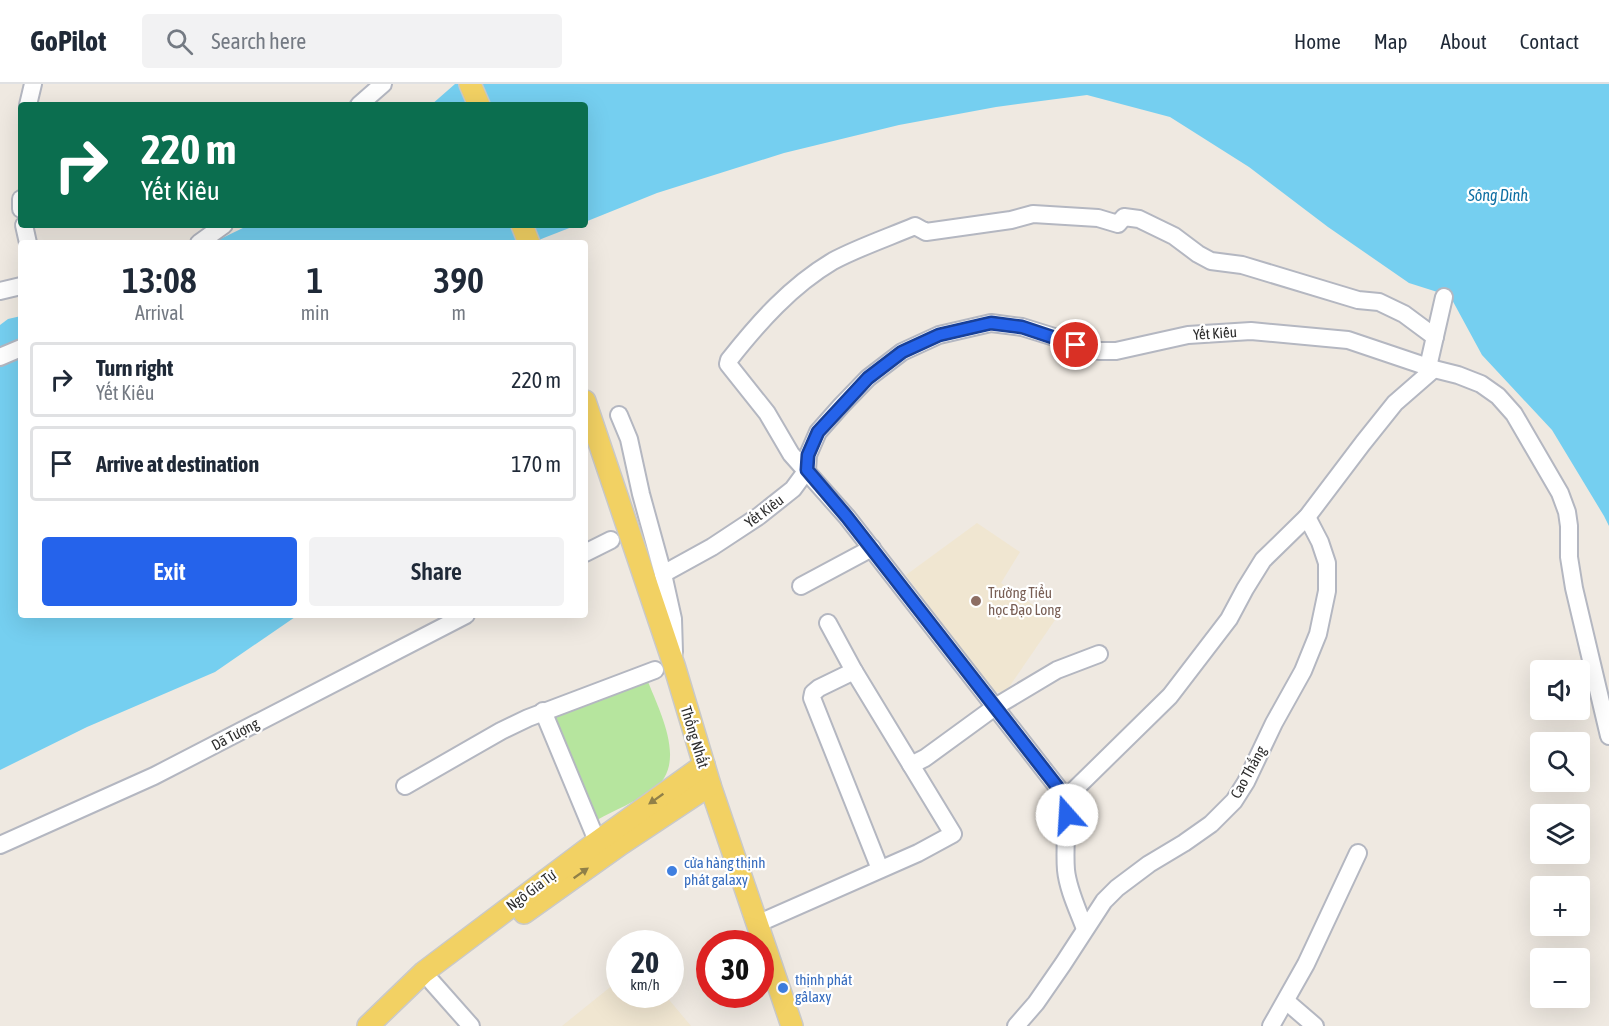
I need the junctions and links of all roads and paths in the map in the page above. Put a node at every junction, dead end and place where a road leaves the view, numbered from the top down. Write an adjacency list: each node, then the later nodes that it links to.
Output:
1 (33, 84): 4 (street)
2 (383, 84): 5 (street)
3 (470, 84): 6 (main road)
4 (29, 102)
5 (362, 102)
6 (477, 102)
7 (220, 228): 8 (street)
8 (203, 240)
9 (18, 287): 10 (street)
10 (0, 291)
11 (1444, 297): 12 (street)
12 (1435, 337): 15 (street); 18 (street)
13 (18, 349): 14 (street)
14 (0, 357)
15 (1431, 368): 18 (street, Yết Kiêu); 19 (street); 32 (street, Yết Kiêu)
16 (588, 410): 28 (main road, Thống Nhất)
17 (619, 415): 23 (street)
18 (807, 470): 21 (street); 23 (street, Yết Kiêu)
19 (1307, 517): 36 (street); 42 (street, Cao Thắng)
20 (611, 540): 22 (street)
21 (872, 548): 24 (street); 30 (street)
22 (588, 552)
23 (663, 574): 28 (street)
24 (801, 586)
25 (460, 618): 37 (street, Dã Tượng)
26 (828, 623): 29 (street)
27 (1099, 654): 30 (street)
28 (665, 667): 31 (street); 34 (main road, Thống Nhất)
29 (854, 672): 33 (street); 40 (street)
30 (995, 707): 33 (street); 36 (street)
31 (543, 711): 35 (street); 38 (street)
32 (1609, 736)
33 (911, 765): 40 (street)
34 (707, 775): 38 (main road, Ngô Gia Tự); 41 (main road, Thống Nhất)
35 (405, 786)
36 (1066, 798): 42 (street)
37 (0, 845)
38 (601, 848): 43 (main road, Ngô Gia Tự)
39 (1358, 853): 44 (street)
40 (880, 869): 41 (street)
41 (758, 924): 48 (main road, Thống Nhất)
42 (1085, 928): 49 (street, Cao Thắng)
43 (428, 977): 45 (main road, Ngô Gia Tự); 46 (main road, Ngô Gia Tự); 47 (street)
44 (1286, 1000): 50 (street); 51 (street)
45 (368, 1026)
46 (387, 1026)
47 (471, 1026)
48 (792, 1026)
49 (1016, 1026)
50 (1270, 1026)
51 (1316, 1026)

